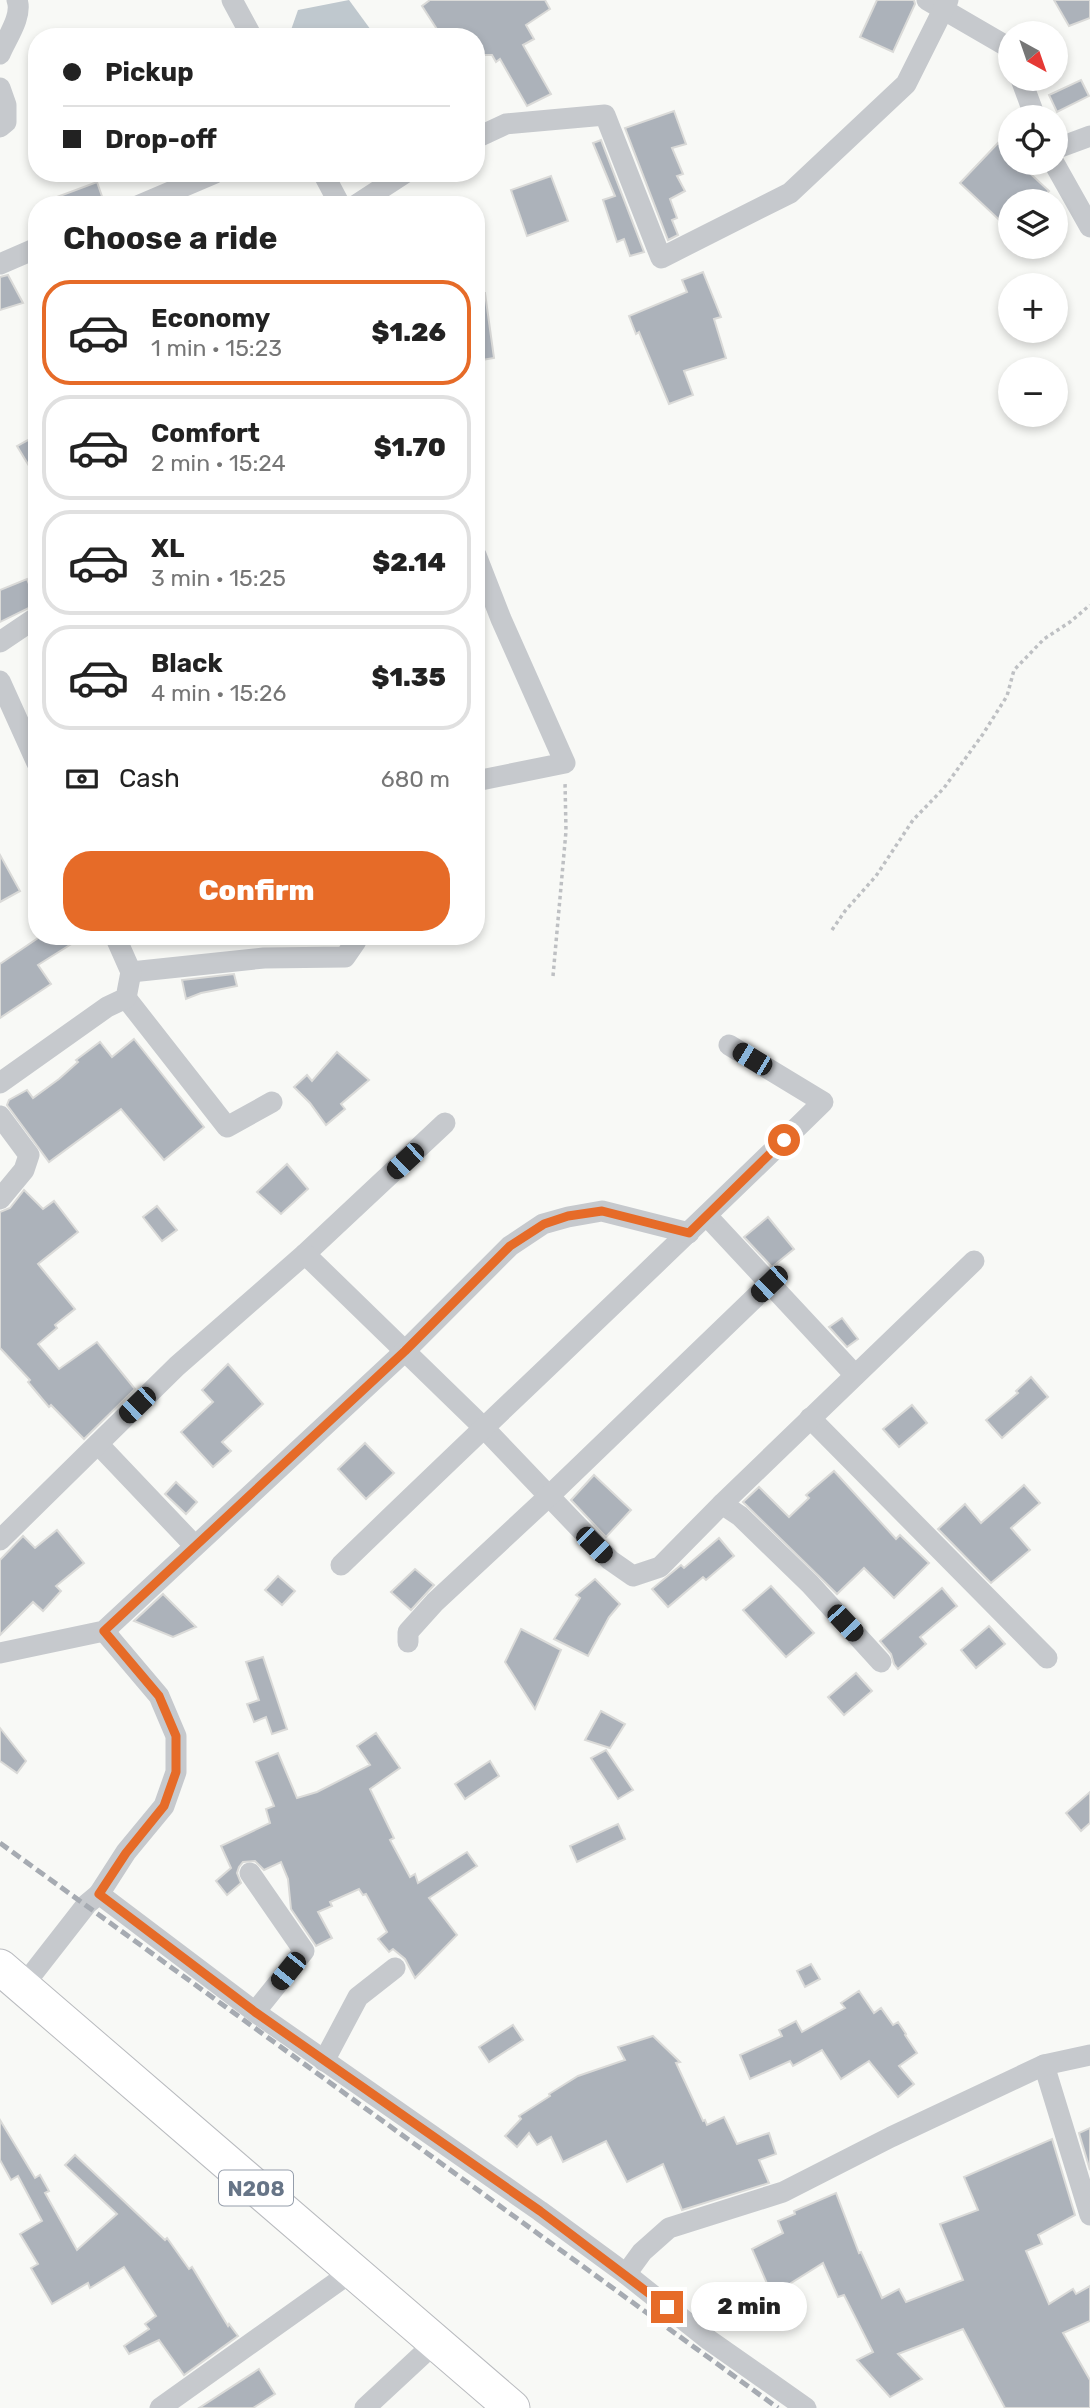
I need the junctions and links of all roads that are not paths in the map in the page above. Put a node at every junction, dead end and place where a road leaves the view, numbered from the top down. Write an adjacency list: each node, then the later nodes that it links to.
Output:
1 (17, 0): 6 (street)
2 (233, 0): 4 (street)
3 (940, 3): 5 (street); 9 (street)
4 (247, 28)
5 (998, 41)
6 (0, 54)
7 (0, 88): 8 (street)
8 (0, 128)
9 (485, 134)
10 (1090, 135): 11 (street)
11 (1068, 144)
12 (1062, 175): 17 (street)
13 (194, 182): 15 (street)
14 (391, 182): 16 (street)
15 (161, 196)
16 (370, 196)
17 (1090, 227)
18 (28, 252): 19 (street)
19 (0, 264)
20 (485, 578): 25 (street)
21 (28, 623): 22 (street)
22 (0, 642)
23 (0, 681): 24 (street)
24 (28, 743)
25 (485, 779)
26 (119, 945): 28 (street)
27 (353, 945): 28 (street)
28 (131, 972): 29 (street)
29 (125, 998): 31 (street); 32 (street)
30 (729, 1045): 36 (street)
31 (0, 1083)
32 (272, 1102)
33 (0, 1116): 35 (street)
34 (445, 1123): 38 (street)
35 (0, 1199)
36 (707, 1216): 37 (street); 40 (street)
37 (689, 1233): 41 (street); 44 (street)
38 (305, 1254): 41 (street); 45 (street)
39 (974, 1261): 42 (street)
40 (769, 1284): 42 (street); 46 (street)
41 (405, 1351): 44 (street); 49 (street)
42 (855, 1375): 43 (street)
43 (810, 1418): 47 (street); 54 (street)
44 (483, 1427): 46 (street); 50 (street)
45 (98, 1444): 48 (street); 49 (street)
46 (548, 1497): 47 (street); 52 (street)
47 (722, 1504): 55 (street)
48 (0, 1540)
49 (194, 1545): 51 (street)
50 (341, 1565)
51 (104, 1631): 53 (street); 57 (street)
52 (408, 1642)
53 (0, 1653)
54 (1047, 1658)
55 (881, 1662)
56 (250, 1873): 60 (street)
57 (99, 1894): 59 (street); 60 (street)
58 (395, 1968): 62 (street)
59 (11, 1976): 65 (highway, N208)
60 (255, 2012): 62 (street)
61 (1090, 2055): 63 (street)
62 (324, 2061): 66 (street)
63 (1044, 2065): 64 (street); 66 (street)
64 (1090, 2215)
65 (354, 2270): 67 (highway, N208); 68 (street)
66 (626, 2274): 71 (street)
67 (436, 2342): 69 (street); 70 (highway, N208)
68 (160, 2408)
69 (365, 2408)
70 (512, 2408)
71 (806, 2408)

